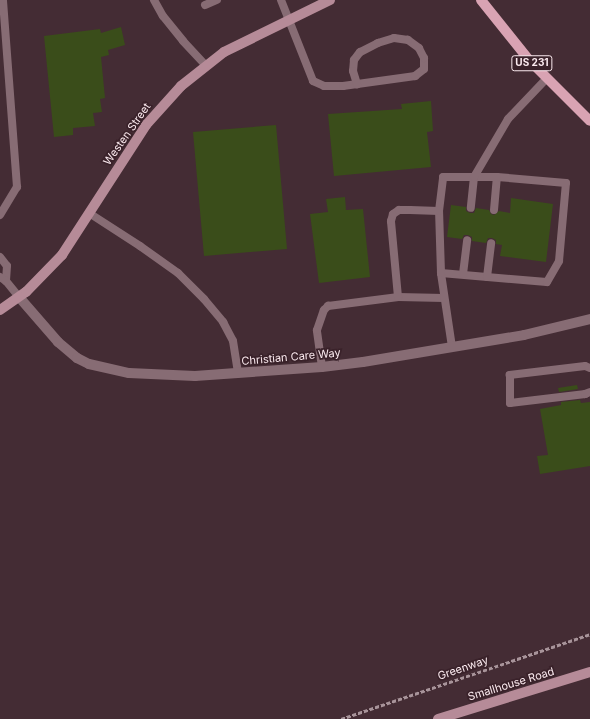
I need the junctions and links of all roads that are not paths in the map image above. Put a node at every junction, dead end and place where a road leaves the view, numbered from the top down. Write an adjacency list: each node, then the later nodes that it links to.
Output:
1 (3, 0): 19 (lane)
2 (154, 0): 9 (lane)
3 (217, 0): 7 (lane)
4 (281, 0): 8 (lane)
5 (330, 0): 8 (street, Westen Street)
6 (481, 0): 10 (main road, US 231)
7 (205, 5)
8 (289, 20): 9 (street, Westen Street); 11 (lane)
9 (206, 65): 18 (street, Westen Street)
10 (547, 78): 12 (main road, US 231); 13 (lane)
11 (358, 84): 11 (lane)
12 (590, 121)
13 (474, 177): 14 (lane); 15 (lane); 17 (lane)
14 (497, 177): 16 (lane); 25 (lane)
15 (471, 208)
16 (494, 210)
17 (439, 211): 23 (lane); 28 (lane)
18 (89, 213): 27 (street, Westen Street); 35 (lane)
19 (0, 215)
20 (467, 240): 24 (lane)
21 (491, 243): 25 (lane)
22 (0, 256): 26 (lane)
23 (441, 273): 24 (lane); 29 (lane)
24 (463, 274): 25 (lane)
25 (487, 277)
26 (3, 279): 27 (lane)
27 (19, 297): 30 (street, Westen Street); 35 (street, Christian Care Way)
28 (398, 297): 29 (lane); 33 (lane)
29 (444, 298): 32 (lane)
30 (0, 310)
31 (590, 319): 32 (street, Christian Care Way)
32 (452, 347): 33 (street, Christian Care Way)
33 (322, 367): 35 (street, Christian Care Way)
34 (590, 368): 36 (lane)
35 (238, 374)
36 (590, 392)
37 (590, 672): 38 (street, Smallhouse Road)
38 (438, 719)

